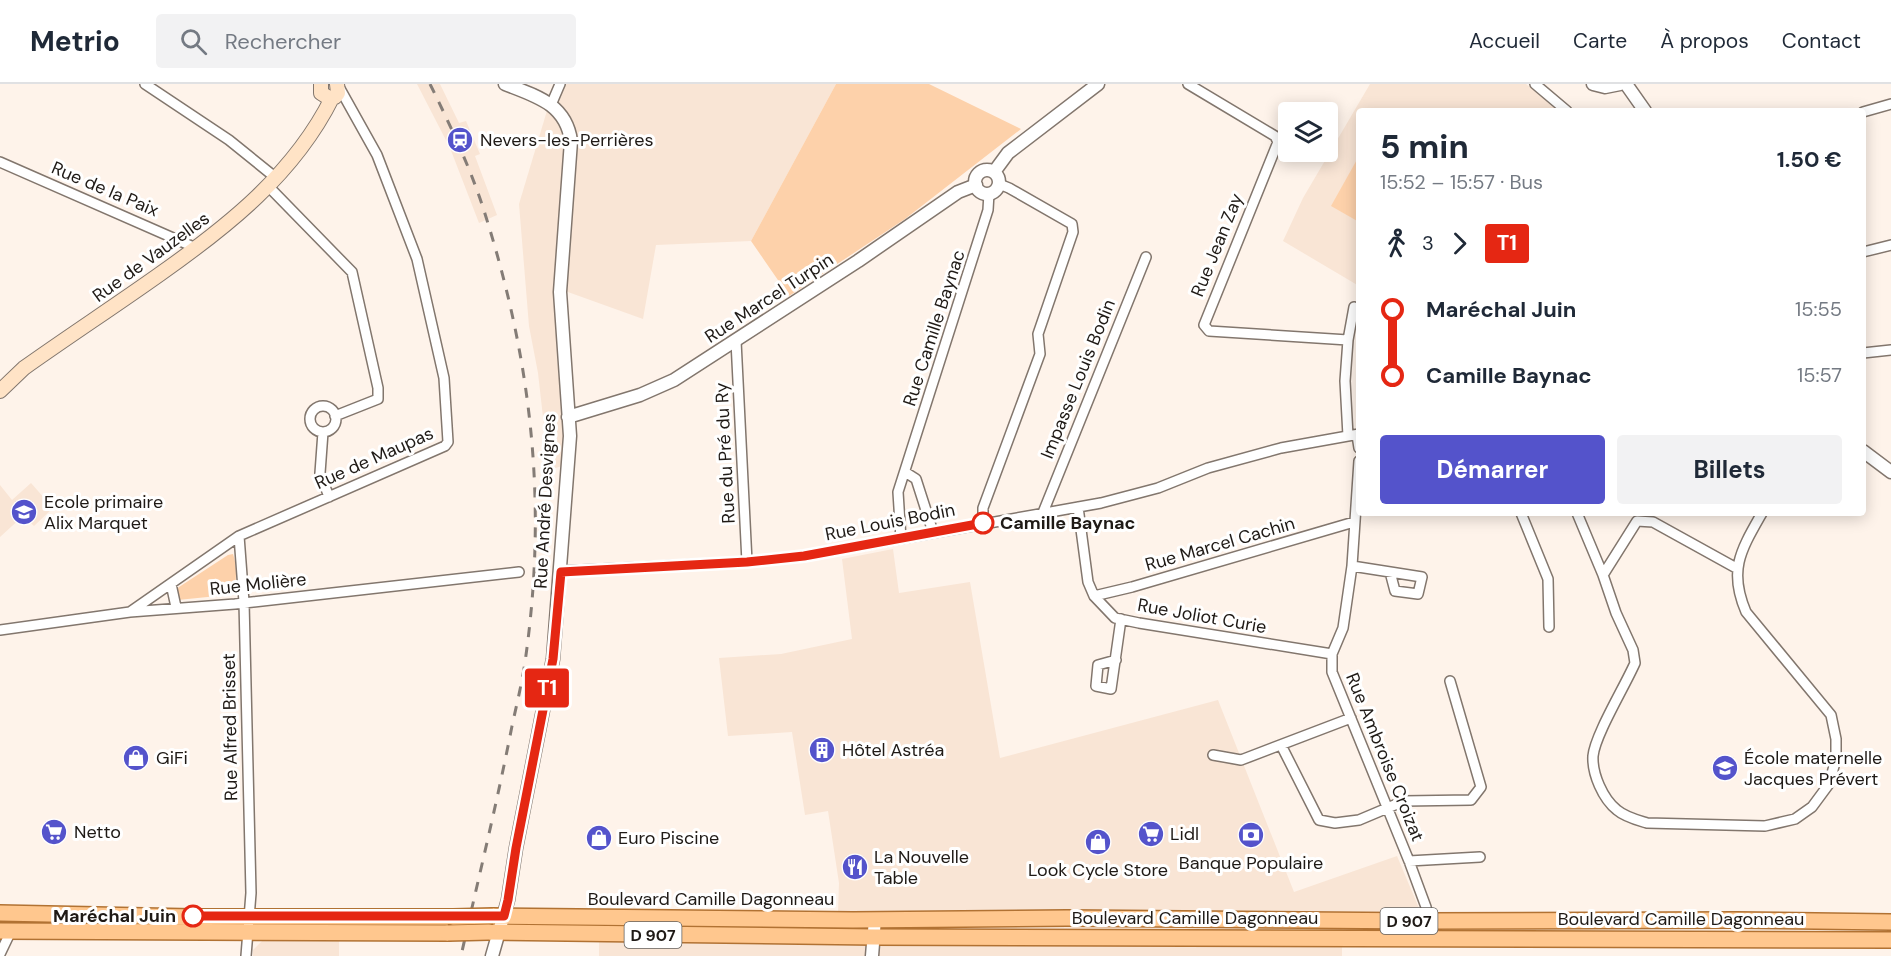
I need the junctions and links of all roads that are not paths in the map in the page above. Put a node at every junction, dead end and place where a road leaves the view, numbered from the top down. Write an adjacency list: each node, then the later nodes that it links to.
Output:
1 (145, 84): 17 (street)
2 (505, 84): 12 (street, Rue André Desvignes)
3 (560, 84): 12 (street)
4 (1098, 84): 18 (street)
5 (1188, 84): 25 (street, Rue Jean Zay)
6 (1536, 84): 13 (street)
7 (1593, 84): 8 (street)
8 (1620, 84)
9 (1626, 84): 14 (street)
10 (329, 89): 17 (main road, Rue de Vauzelles); 37 (street, Rue de Maupas)
11 (1891, 104): 15 (street)
12 (551, 105): 31 (street, Rue André Desvignes)
13 (1564, 108)
14 (1643, 108)
15 (1866, 110)
16 (0, 162): 21 (street, Rue de la Paix)
17 (272, 182): 21 (main road, Rue de Vauzelles); 30 (street)
18 (994, 183): 19 (street); 19 (street, Rue Marcel Turpin); 35 (street, Rue Camille Baynac); 45 (street)
19 (976, 185): 26 (street, Rue Marcel Turpin)
20 (1891, 245): 22 (street)
21 (196, 248): 29 (main road, Rue de Vauzelles)
22 (1866, 251)
23 (1146, 257): 40 (street, Impasse Louis Bodin)
24 (1354, 307): 25 (street)
25 (1348, 340): 33 (street)
26 (736, 341): 31 (street, Rue Marcel Turpin); 49 (street, Rue du Pré du Ry)
27 (1891, 350): 28 (street)
28 (1866, 353)
29 (0, 391)
30 (335, 416): 32 (street); 32 (street)
31 (568, 417): 53 (street, Rue André Desvignes)
32 (323, 432): 37 (street)
33 (1355, 435): 39 (street, Rue Louis Bodin)
34 (1866, 453): 36 (street)
35 (905, 472): 46 (street); 48 (street, Rue Camille Baynac)
36 (1891, 472)
37 (329, 497): 47 (street, Rue de Maupas)
38 (1356, 498): 44 (street, Rue Ambroise Croizat)
39 (1078, 507): 40 (street, Rue Louis Bodin); 57 (street, Rue Joliot Curie)
40 (1042, 515): 45 (street, Rue Louis Bodin)
41 (1522, 516): 62 (street)
42 (1578, 516): 55 (street)
43 (1760, 516): 51 (street)
44 (1354, 522): 50 (street, Rue Ambroise Croizat); 57 (street, Rue Marcel Cachin)
45 (983, 523): 46 (street, Rue Louis Bodin)
46 (933, 532): 48 (street, Rue Louis Bodin)
47 (239, 536): 56 (street, Rue de Maupas); 58 (street, Rue Alfred Brisset)
48 (901, 539): 49 (street, Rue Louis Bodin)
49 (747, 562): 53 (street, Rue Louis Bodin)
50 (1352, 566): 54 (street); 64 (street, Rue Ambroise Croizat)
51 (1738, 569): 55 (street); 55 (street)
52 (519, 572): 58 (street, Rue Molière)
53 (561, 572): 79 (street, Rue André Desvignes)
54 (1390, 572)
55 (1603, 575)
56 (171, 584): 59 (street); 60 (street, Rue de Maupas)
57 (1094, 596): 61 (street, Rue Joliot Curie)
58 (244, 602): 59 (street, Rue Molière); 78 (street, Rue Alfred Brisset)
59 (176, 608): 60 (street, Rue Molière)
60 (130, 612): 63 (street, Rue Molière)
61 (1121, 619): 64 (street, Rue Joliot Curie); 65 (street)
62 (1549, 627)
63 (0, 630)
64 (1332, 654): 67 (street, Rue Ambroise Croizat)
65 (1116, 660)
66 (1450, 681): 70 (street)
67 (1351, 718): 68 (street); 70 (street, Rue Ambroise Croizat)
68 (1281, 745): 69 (street); 70 (street)
69 (1213, 755)
70 (1387, 808): 72 (street, Rue Ambroise Croizat)
71 (1480, 857): 72 (street)
72 (1409, 861): 74 (street, Rue Ambroise Croizat)
73 (875, 919): 74 (main road, Boulevard Camille Dagonneau / D 907); 79 (main road, Boulevard Camille Dagonneau / D 907); 81 (street)
74 (1428, 921): 75 (main road, Boulevard Camille Dagonneau / D 907)
75 (1891, 922)
76 (4, 923): 77 (main road, D 907); 77 (main road, D 907); 83 (street)
77 (170, 923): 78 (main road, D 907)
78 (248, 924): 80 (main road, D 907); 80 (main road, D 907); 84 (street, Rue Alfred Brisset)
79 (496, 924): 80 (main road, D 907, bridge); 81 (main road, Boulevard Camille Dagonneau / D 907); 85 (street, Rue André Desvignes)
80 (450, 925)
81 (874, 937): 82 (main road, Boulevard Camille Dagonneau / D 907); 86 (street)
82 (1891, 940)
83 (0, 954)
84 (246, 956)
85 (492, 956)
86 (872, 956)

